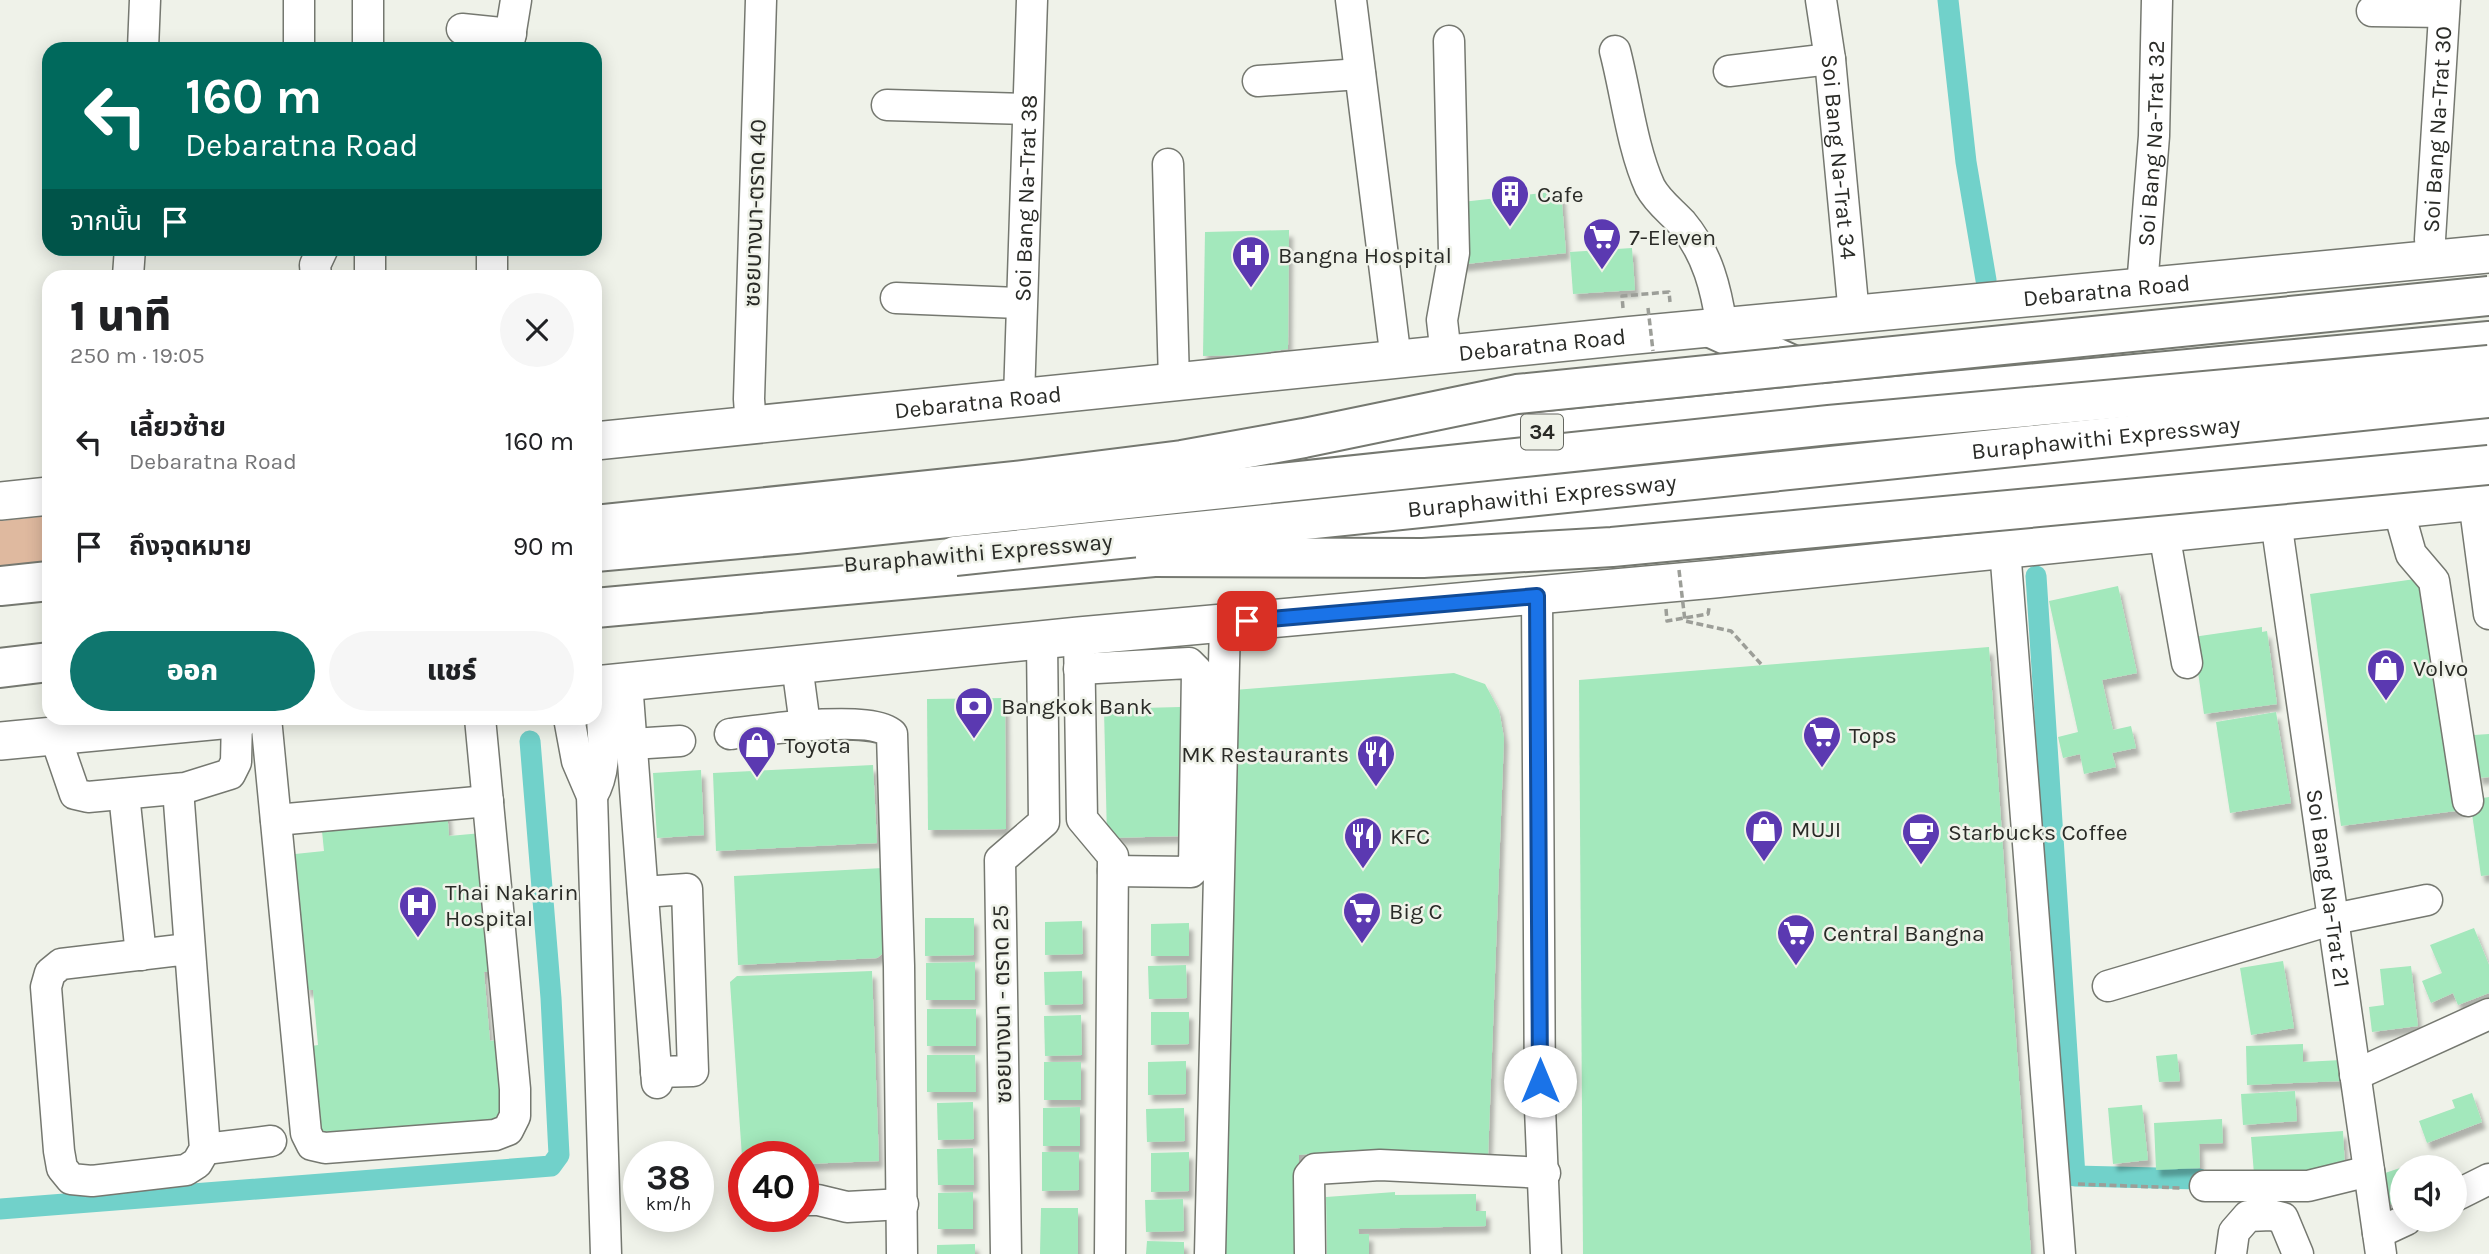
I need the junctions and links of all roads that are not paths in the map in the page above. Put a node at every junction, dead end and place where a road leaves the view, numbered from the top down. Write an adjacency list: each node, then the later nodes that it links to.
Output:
1 (145, 0): 14 (street)
2 (299, 0): 15 (street)
3 (368, 0): 16 (street)
4 (516, 0): 17 (street)
5 (761, 0): 42 (street, ซอยบางนา-ตราด 40)
6 (1032, 0): 24 (street, Soi Bang Na-Trat 38)
7 (1351, 0): 21 (street)
8 (1821, 0): 19 (street, Soi Bang Na-Trat 34)
9 (2157, 0): 28 (street, Soi Bang Na-Trat 32)
10 (2444, 6): 11 (street); 27 (street, Soi Bang Na-Trat 30)
11 (2372, 11)
12 (461, 29): 17 (street)
13 (1449, 41): 35 (street)
14 (143, 42)
15 (299, 42)
16 (368, 42)
17 (510, 42)
18 (1615, 51): 33 (street)
19 (1830, 59): 20 (street); 32 (street, Soi Bang Na-Trat 34)
20 (1729, 71)
21 (1360, 74): 22 (street); 36 (street)
22 (1258, 81)
23 (887, 105): 24 (street)
24 (1028, 109): 31 (street, Soi Bang Na-Trat 38)
25 (1168, 164): 38 (street)
26 (2489, 254): 27 (main road, Debaratna Road)
27 (2432, 259): 28 (main road, Debaratna Road)
28 (2142, 287): 32 (main road, Debaratna Road)
29 (2489, 296): 51 (highway, bridge)
30 (896, 298): 31 (street)
31 (1020, 303): 39 (street, Soi Bang Na-Trat 38)
32 (1854, 315): 33 (main road, Debaratna Road)
33 (1717, 328): 35 (main road, Debaratna Road); 40 (highway)
34 (2489, 341): 40 (highway, 34)
35 (1446, 355): 36 (main road, Debaratna Road)
36 (1396, 360): 38 (main road, Debaratna Road)
37 (2489, 365): 55 (highway, Buraphawithi Expressway, bridge)
38 (1174, 382): 39 (main road, Debaratna Road)
39 (1020, 398): 42 (main road, Debaratna Road)
40 (1865, 398): 52 (highway, 34)
41 (2489, 398): 56 (highway, Buraphawithi Expressway, bridge)
42 (751, 427): 44 (main road, Debaratna Road)
43 (2489, 429): 62 (highway)
44 (602, 440)
45 (2489, 465): 56 (highway, bridge)
46 (42, 497): 48 (main road)
47 (2482, 500): 49 (main road); 64 (street)
48 (0, 501)
49 (2398, 508): 50 (main road); 92 (street)
50 (2276, 521): 53 (main road); 97 (street, Soi Bang Na-Trat 21)
51 (602, 525)
52 (602, 525)
53 (2165, 533): 54 (main road); 71 (street)
54 (2005, 549): 60 (main road); 121 (street)
55 (602, 551)
56 (955, 556): 59 (highway, Buraphawithi Expressway)
57 (42, 581): 58 (highway)
58 (0, 585)
59 (602, 585)
60 (1537, 596): 65 (main road); 106 (street)
61 (42, 605): 63 (highway)
62 (602, 607)
63 (0, 609)
64 (2489, 614)
65 (1225, 623): 69 (main road); 118 (street)
66 (42, 638): 68 (highway)
67 (1042, 640): 69 (main road); 72 (main road); 87 (street)
68 (0, 642)
69 (1079, 652): 86 (street); 94 (street)
70 (42, 663): 73 (highway)
71 (2187, 663)
72 (797, 665): 74 (main road); 80 (street)
73 (0, 668)
74 (607, 684): 85 (street); 90 (street)
75 (168, 725): 82 (main road)
76 (239, 725): 88 (street)
77 (267, 725): 93 (street)
78 (481, 725): 91 (street)
79 (570, 725): 90 (street)
80 (805, 726): 81 (street); 111 (street)
81 (730, 734)
82 (55, 736): 83 (main road); 89 (street)
83 (0, 741)
84 (680, 741): 85 (street)
85 (632, 744): 95 (street)
86 (1081, 774): 87 (street); 94 (street)
87 (1043, 775): 116 (street, ซอยบางนา - ตราด 25)
88 (178, 789): 89 (street); 98 (street)
89 (124, 794): 99 (street)
90 (592, 796): 114 (street)
91 (488, 801): 93 (street); 93 (street)
92 (2468, 801)
93 (276, 820)
94 (1113, 871): 117 (street)
95 (643, 892): 95 (street)
96 (2427, 900): 97 (street)
97 (2334, 919): 100 (street); 102 (street, Soi Bang Na-Trat 21)
98 (188, 949): 99 (street); 104 (street)
99 (141, 955): 104 (street)
100 (2108, 986)
101 (2489, 1014): 102 (street)
102 (2356, 1075): 105 (street, Soi Bang Na-Trat 21)
103 (271, 1141): 104 (street)
104 (205, 1149)
105 (2369, 1171): 108 (street); 113 (street, Soi Bang Na-Trat 21)
106 (1545, 1172): 119 (street); 120 (street)
107 (2489, 1179): 109 (street)
108 (2197, 1187)
109 (2467, 1189)
110 (819, 1200): 111 (street)
111 (903, 1204): 115 (street)
112 (2392, 1232): 113 (street)
113 (2379, 1244)
114 (606, 1254)
115 (902, 1254)
116 (1006, 1254)
117 (1110, 1254)
118 (1210, 1254)
119 (1310, 1254)
120 (1546, 1254)
121 (2060, 1254)
122 (2231, 1254): 123 (street)
123 (2298, 1254)

